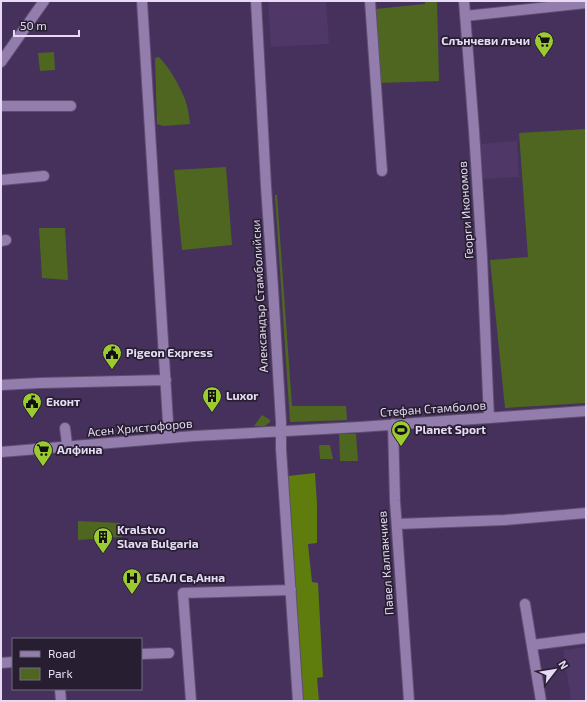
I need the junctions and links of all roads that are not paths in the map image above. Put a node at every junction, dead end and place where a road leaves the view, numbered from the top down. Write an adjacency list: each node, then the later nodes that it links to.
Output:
1 (44, 1): 8 (street)
2 (142, 1): 14 (street)
3 (256, 1): 20 (street, Александър Стамболийски)
4 (370, 1): 11 (street)
5 (464, 1): 7 (street, Георги Икономов)
6 (586, 3): 7 (street)
7 (465, 16): 17 (street, Георги Икономов)
8 (1, 62)
9 (1, 106): 10 (street)
10 (71, 106)
11 (382, 171)
12 (44, 176): 13 (street)
13 (1, 180)
14 (166, 380): 15 (street); 21 (street)
15 (1, 385)
16 (586, 410): 17 (street, Стефан Стамболов)
17 (489, 418): 18 (street, Стефан Стамболов)
18 (393, 424): 20 (street, Стефан Стамболов); 25 (street, Павел Калпакчиев)
19 (65, 428): 22 (street)
20 (281, 431): 21 (street, Асен Христофоров); 26 (street, Александър Стамболийски)
21 (169, 438): 22 (street, Асен Христофоров)
22 (64, 447): 23 (street, Асен Христофоров)
23 (1, 452)
24 (586, 513): 25 (street)
25 (397, 524): 38 (street, Павел Калпакчиев)
26 (291, 590): 36 (street); 37 (street, Александър Стамболийски)
27 (525, 604): 29 (street)
28 (586, 638): 29 (street)
29 (532, 645): 39 (street)
30 (169, 653): 31 (street)
31 (142, 654)
32 (12, 662): 33 (street)
33 (1, 663)
34 (60, 690): 35 (street)
35 (61, 701)
36 (191, 701)
37 (298, 701)
38 (409, 701)
39 (541, 701)

